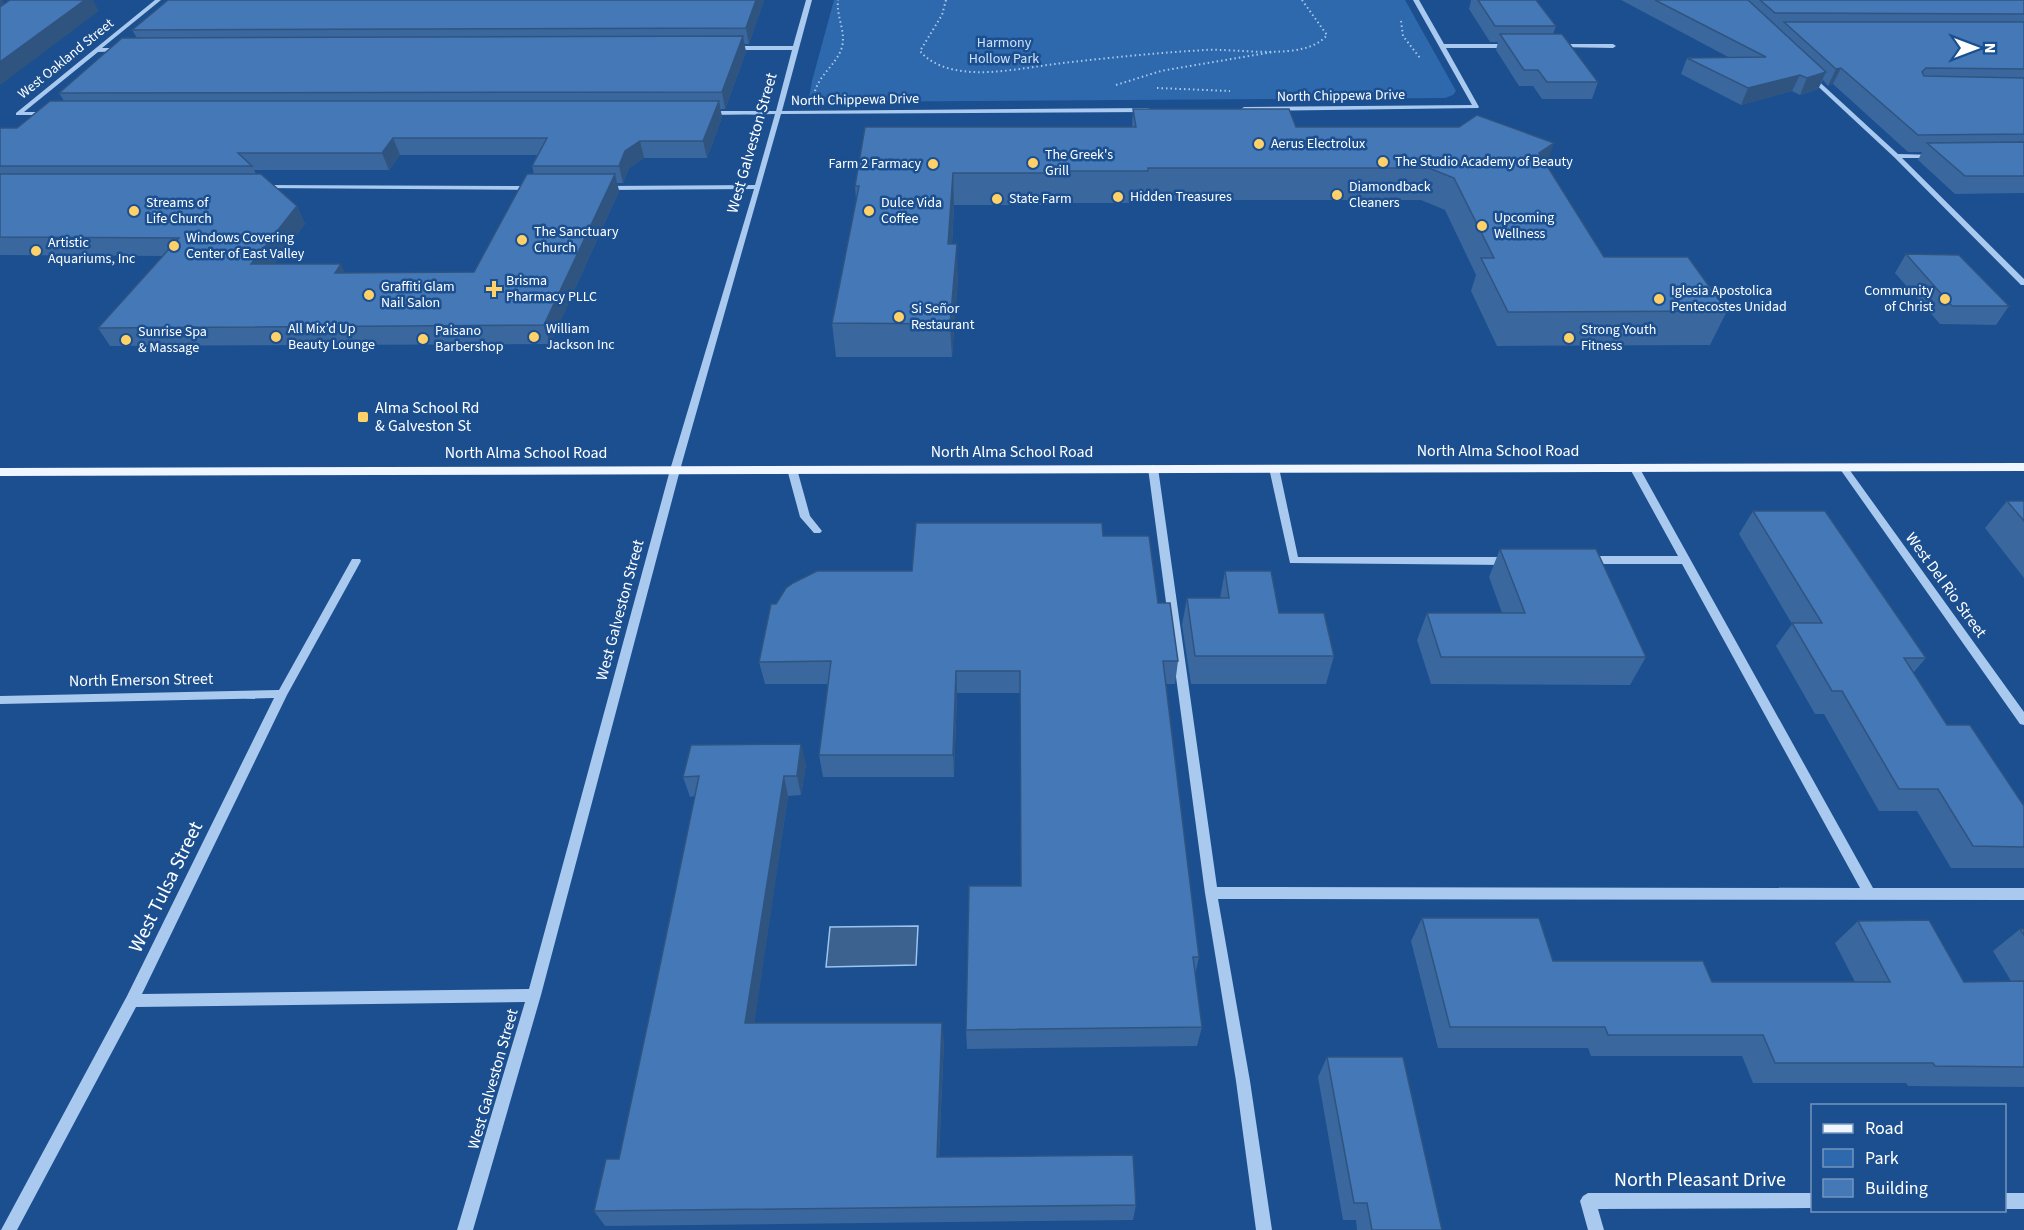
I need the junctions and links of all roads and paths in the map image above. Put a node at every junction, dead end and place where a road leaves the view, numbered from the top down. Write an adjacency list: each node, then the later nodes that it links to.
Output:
1 (158, 0): 14 (street, West Oakland Street)
2 (809, 0): 13 (street, West Galveston Street)
3 (838, 0): 24 (path)
4 (946, 0): 16 (path)
5 (1302, 0): 16 (path)
6 (1416, 0): 8 (street)
7 (1402, 18): 17 (path)
8 (1443, 46): 9 (street); 25 (street, North Chippewa Drive)
9 (1522, 46)
10 (1545, 46): 11 (street)
11 (1613, 46)
12 (725, 48): 13 (street)
13 (795, 48): 28 (street, West Galveston Street)
14 (97, 50): 15 (street); 29 (street, West Oakland Street)
15 (130, 50)
16 (1281, 51): 19 (path)
17 (1423, 60)
18 (1807, 73): 30 (street)
19 (1110, 86)
20 (1149, 88): 23 (path)
21 (1119, 89): 22 (path)
22 (1109, 90)
23 (1236, 92)
24 (814, 94)
25 (1233, 109)
26 (1152, 110): 28 (street, North Chippewa Drive)
27 (697, 113): 28 (street, North Chippewa Drive)
28 (778, 113): 33 (street, West Galveston Street)
29 (53, 114)
30 (1896, 156): 31 (street); 36 (street)
31 (1943, 156)
32 (257, 187): 34 (street)
33 (758, 187): 35 (street); 43 (street, West Galveston Street)
34 (546, 188)
35 (592, 188)
36 (2024, 283)
37 (1634, 467): 38 (main road, North Alma School Road); 41 (main road, North Alma School Road); 46 (street)
38 (1843, 467): 39 (main road, North Alma School Road); 52 (street, West Del Rio Street)
39 (2024, 467)
40 (1153, 468): 41 (main road, North Alma School Road); 42 (main road, North Alma School Road); 53 (street)
41 (1275, 468): 48 (street)
42 (792, 469): 43 (main road, North Alma School Road); 45 (street)
43 (675, 470): 44 (main road, North Alma School Road); 56 (street, West Galveston Street)
44 (0, 471)
45 (817, 531)
46 (1685, 560): 49 (street); 55 (street)
47 (356, 561): 50 (street, West Tulsa Street)
48 (1521, 561)
49 (1580, 561)
50 (282, 694): 51 (street, North Emerson Street); 57 (street, West Tulsa Street)
51 (0, 700)
52 (2024, 721)
53 (1211, 893): 55 (street); 63 (street)
54 (2024, 894): 55 (street)
55 (1870, 895)
56 (534, 995): 57 (street); 62 (street, West Galveston Street)
57 (132, 1001): 61 (street, West Tulsa Street)
58 (1811, 1201): 64 (street, North Pleasant Drive)
59 (2006, 1201): 60 (street)
60 (2024, 1201)
61 (9, 1230)
62 (465, 1230)
63 (1264, 1230)
64 (1596, 1230)

